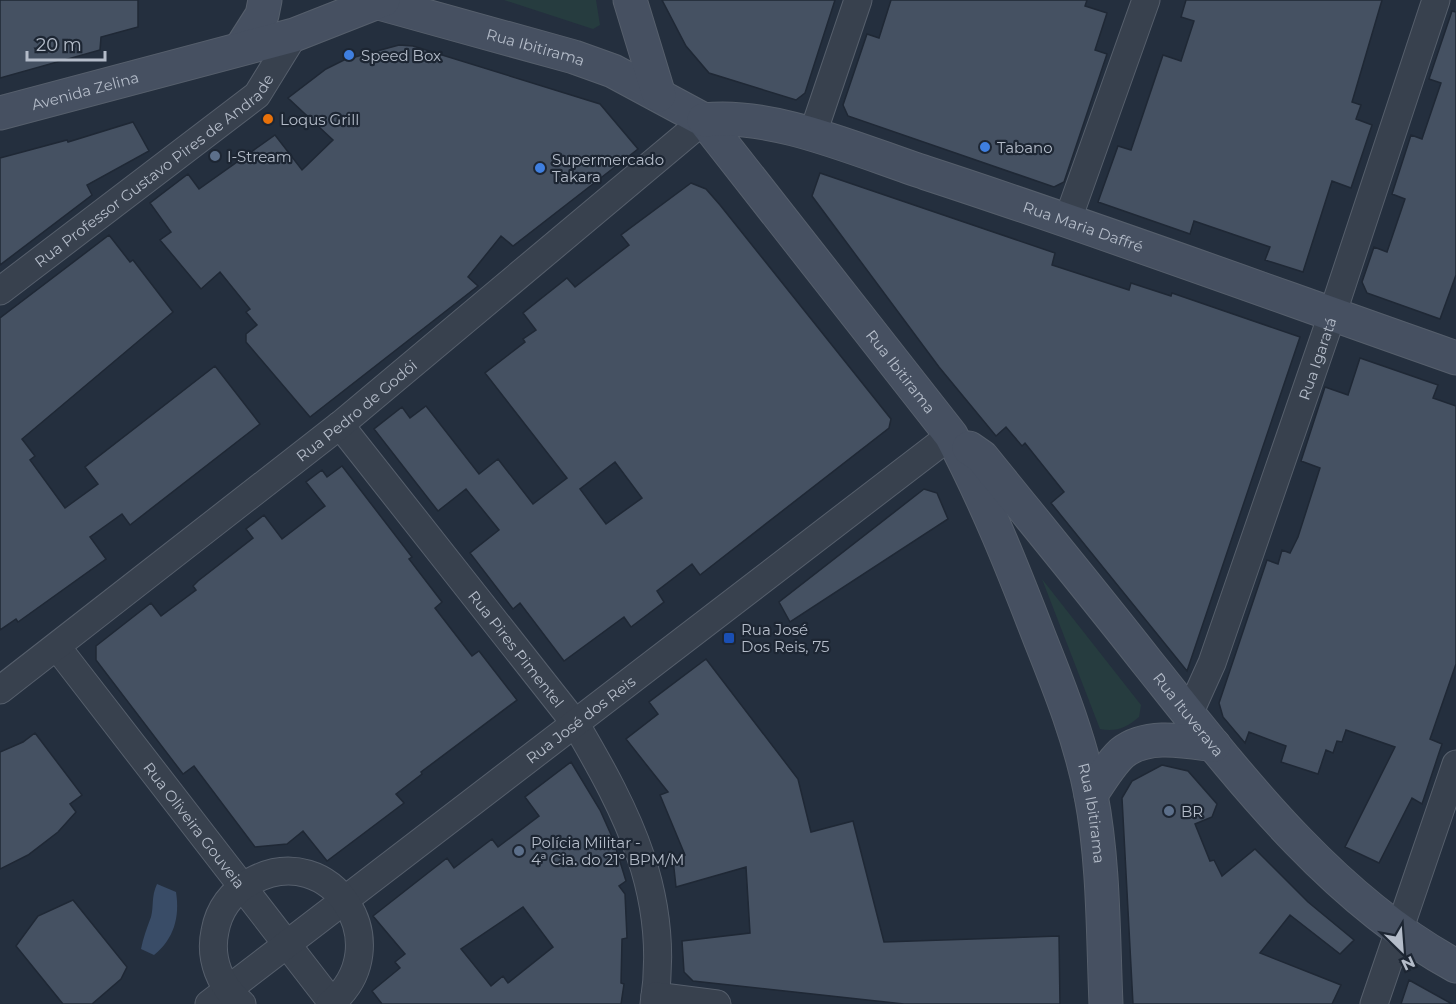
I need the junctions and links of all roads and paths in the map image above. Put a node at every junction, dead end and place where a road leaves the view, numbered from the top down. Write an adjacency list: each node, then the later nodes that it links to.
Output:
1 (265, 0): 8 (main road)
2 (630, 0): 9 (main road)
3 (858, 0): 12 (street)
4 (1146, 0): 13 (street)
5 (1436, 0): 15 (street, Rua Igaratá)
6 (376, 1): 7 (main road, Avenida Zelina); 9 (main road, Rua Ibitirama)
7 (294, 35): 8 (main road, Avenida Zelina); 14 (street, Rua Professor Gustavo Pires de Andrade)
8 (241, 48): 10 (main road, Avenida Zelina)
9 (659, 95): 11 (main road, Rua Ibitirama)
10 (0, 113)
11 (704, 120): 12 (main road, Rua Maria Daffré); 17 (street, Rua Pedro de Godói); 18 (main road, Rua Ibitirama)
12 (812, 136): 13 (main road, Rua Maria Daffré)
13 (1068, 219): 15 (main road, Rua Maria Daffré)
14 (0, 291)
15 (1332, 315): 16 (main road, Rua Maria Daffré); 21 (street, Rua Igaratá)
16 (1456, 358)
17 (340, 425): 19 (street, Rua Pedro de Godói); 22 (street, Rua Pires Pimentel)
18 (951, 435): 21 (main road, Rua Ituverava); 22 (street, Rua José dos Reis); 25 (main road, Rua Ibitirama)
19 (57, 647): 20 (street, Rua Pedro de Godói); 26 (street, Rua Oliveira Gouveia)
20 (0, 690)
21 (1189, 714): 23 (main road, Rua Ituverava)
22 (575, 723): 27 (street, Rua José dos Reis); 32 (street, Rua Pires Pimentel)
23 (1214, 745): 25 (main road); 28 (main road, Rua Ituverava)
24 (1456, 764): 28 (street)
25 (1091, 795): 35 (main road, Rua Ibitirama)
26 (242, 887): 27 (street); 29 (street, Rua Oliveira Gouveia); 31 (street)
27 (345, 900): 29 (street, Rua José dos Reis); 33 (street)
28 (1399, 931): 30 (main road, Rua Ituverava); 36 (street)
29 (287, 945): 31 (street, Rua José dos Reis); 33 (street, Rua Oliveira Gouveia)
30 (1456, 966)
31 (226, 999)
32 (654, 1000): 34 (street)
33 (332, 1004)
34 (717, 1004)
35 (1106, 1004)
36 (1374, 1004)

